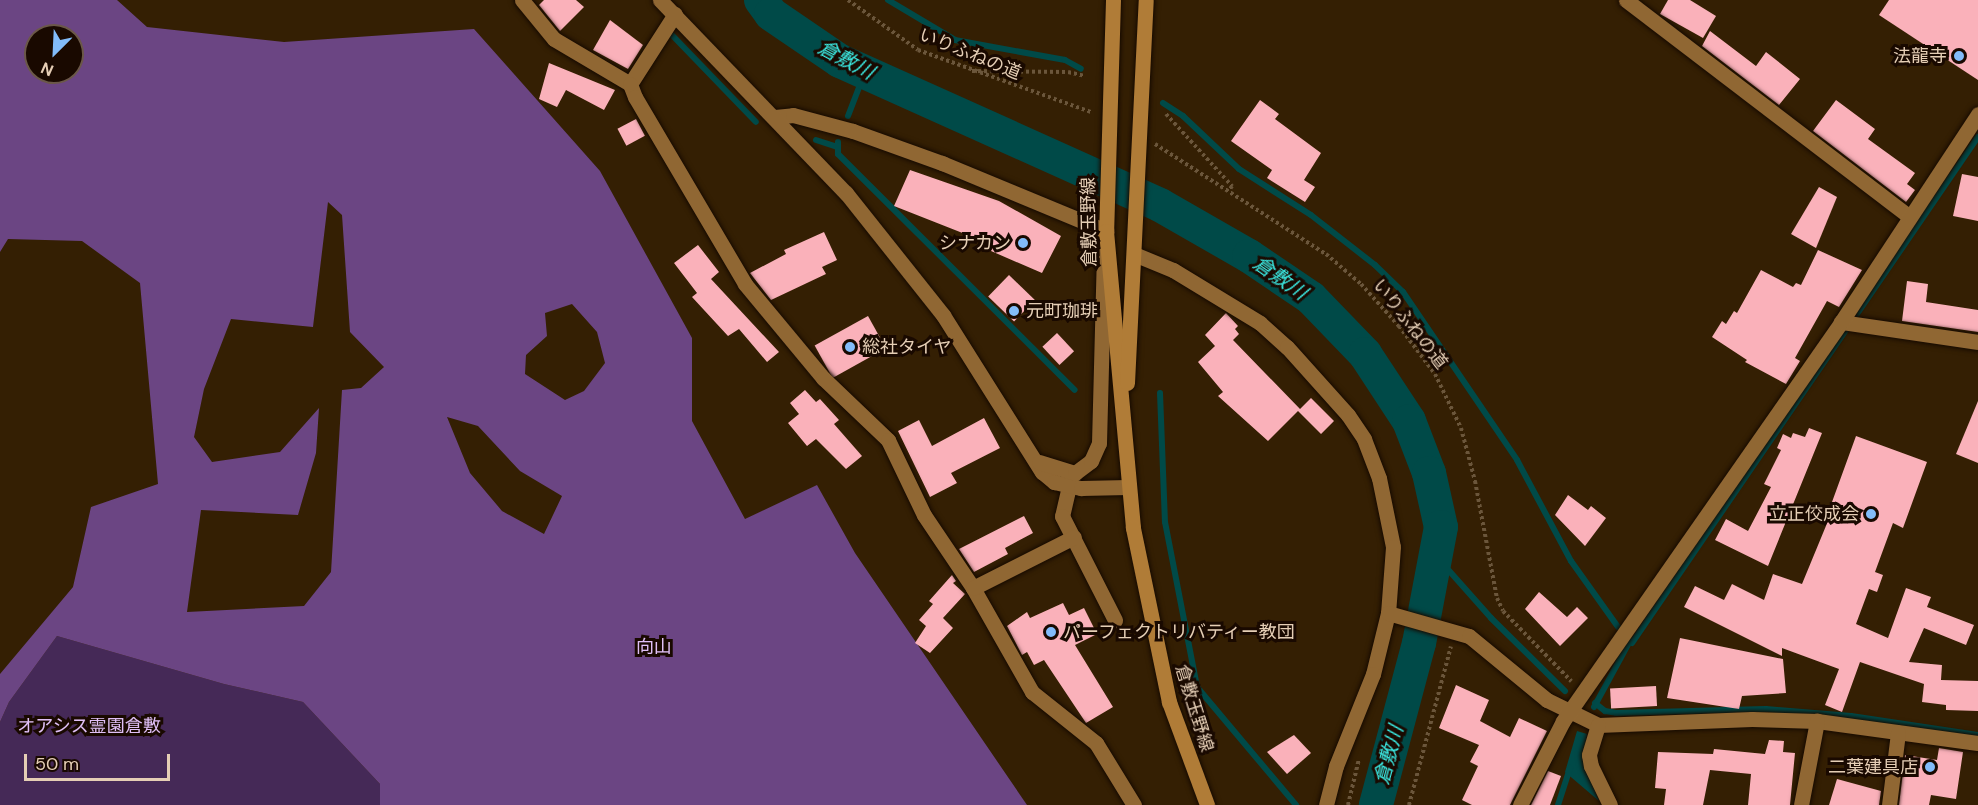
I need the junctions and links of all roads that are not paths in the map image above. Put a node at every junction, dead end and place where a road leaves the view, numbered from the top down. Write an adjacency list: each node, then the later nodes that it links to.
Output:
1 (522, 0): 7 (street)
2 (660, 0): 6 (street)
3 (1113, 0): 11 (main road, 倉敷玉野線)
4 (1146, 0): 12 (main road, 倉敷玉野線)
5 (1626, 0): 10 (street)
6 (675, 14): 7 (street); 9 (street)
7 (630, 84): 20 (street)
8 (1978, 114): 10 (street)
9 (776, 117): 11 (street); 16 (street)
10 (1910, 218): 13 (street)
11 (1106, 231): 15 (main road, 倉敷玉野線); 16 (street)
12 (1134, 247): 15 (main road, 倉敷玉野線); 21 (street)
13 (1848, 324): 14 (street); 23 (street)
14 (1978, 342)
15 (1124, 443): 18 (main road, 倉敷玉野線)
16 (1031, 458): 17 (street)
17 (1069, 486): 18 (street); 19 (street)
18 (1128, 488): 29 (main road, 倉敷玉野線)
19 (1074, 537): 20 (street); 22 (street)
20 (973, 588): 28 (street)
21 (1392, 614): 23 (street); 30 (street)
22 (1115, 620)
23 (1570, 713): 25 (street); 31 (street)
24 (1817, 722): 25 (street); 26 (street); 33 (street)
25 (1598, 725): 32 (street)
26 (1898, 733): 27 (street); 34 (street)
27 (1978, 743)
28 (1134, 805)
29 (1207, 805)
30 (1326, 805)
31 (1520, 805)
32 (1610, 805)
33 (1801, 805)
34 (1890, 805)

